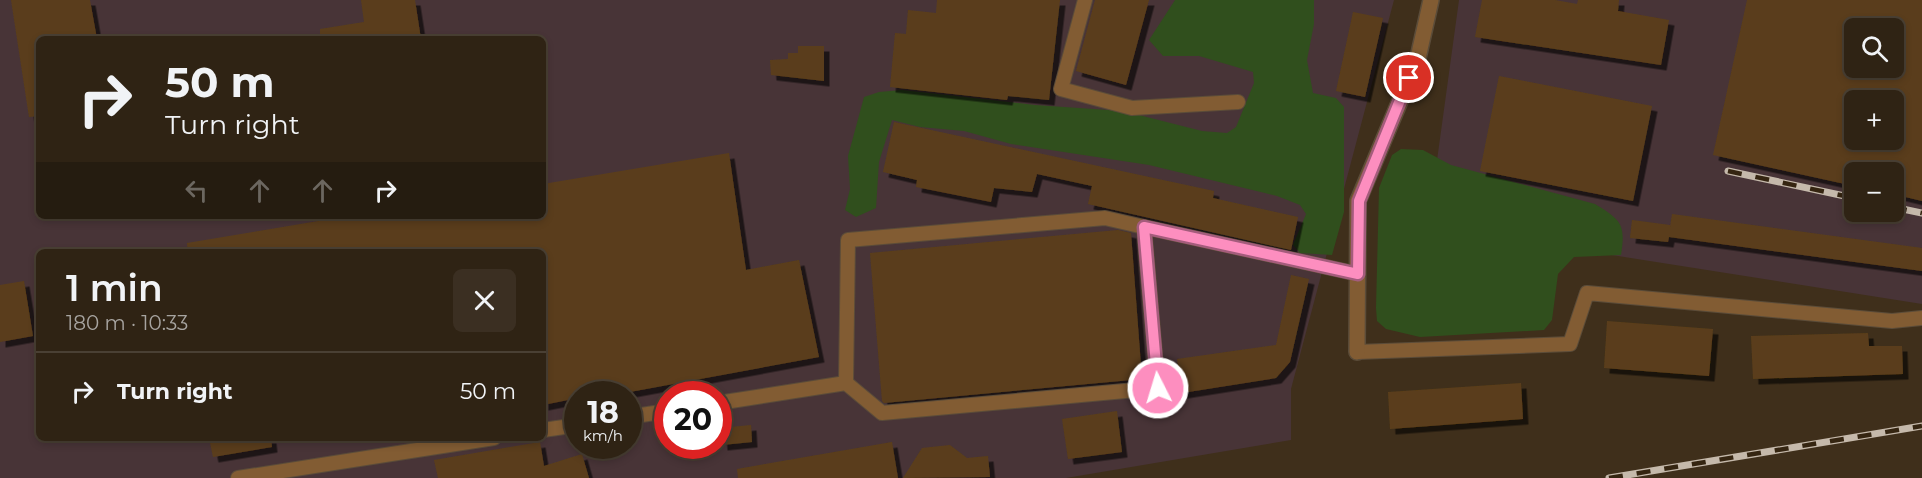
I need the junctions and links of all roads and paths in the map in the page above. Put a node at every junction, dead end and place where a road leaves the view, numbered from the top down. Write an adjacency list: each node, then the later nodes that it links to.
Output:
1 (1085, 0): 3 (lane)
2 (1431, 0): 5 (street)
3 (1239, 102)
4 (1144, 227): 5 (lane); 8 (lane); 8 (lane)
5 (1358, 274): 7 (street)
6 (1922, 318): 7 (lane)
7 (1357, 352)
8 (846, 383): 9 (lane)
9 (732, 401)
10 (564, 427): 11 (lane)
11 (546, 430)
12 (475, 441): 13 (lane)
13 (238, 478)

